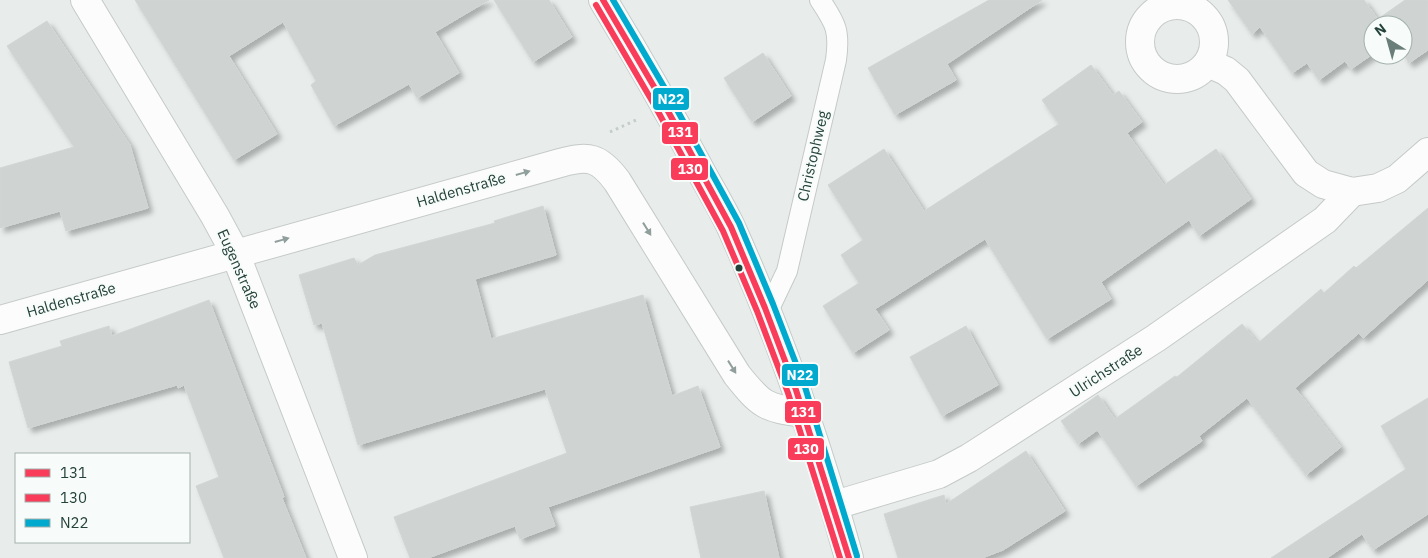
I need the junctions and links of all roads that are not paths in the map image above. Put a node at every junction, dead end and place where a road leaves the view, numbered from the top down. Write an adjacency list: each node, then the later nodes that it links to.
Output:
1 (85, 0): 7 (street, Eugenstraße)
2 (603, 0): 8 (street)
3 (820, 0): 8 (lane, Christophweg)
4 (1208, 63): 6 (street)
5 (1428, 152): 6 (street)
6 (1352, 192): 11 (street, Ulrichstraße)
7 (235, 253): 9 (street, Haldenstraße); 10 (street, Haldenstraße, one-way to 10); 12 (street, Eugenstraße)
8 (767, 312): 10 (street)
9 (0, 320)
10 (803, 413): 11 (street)
11 (835, 505): 13 (street)
12 (353, 558)
13 (849, 558)

